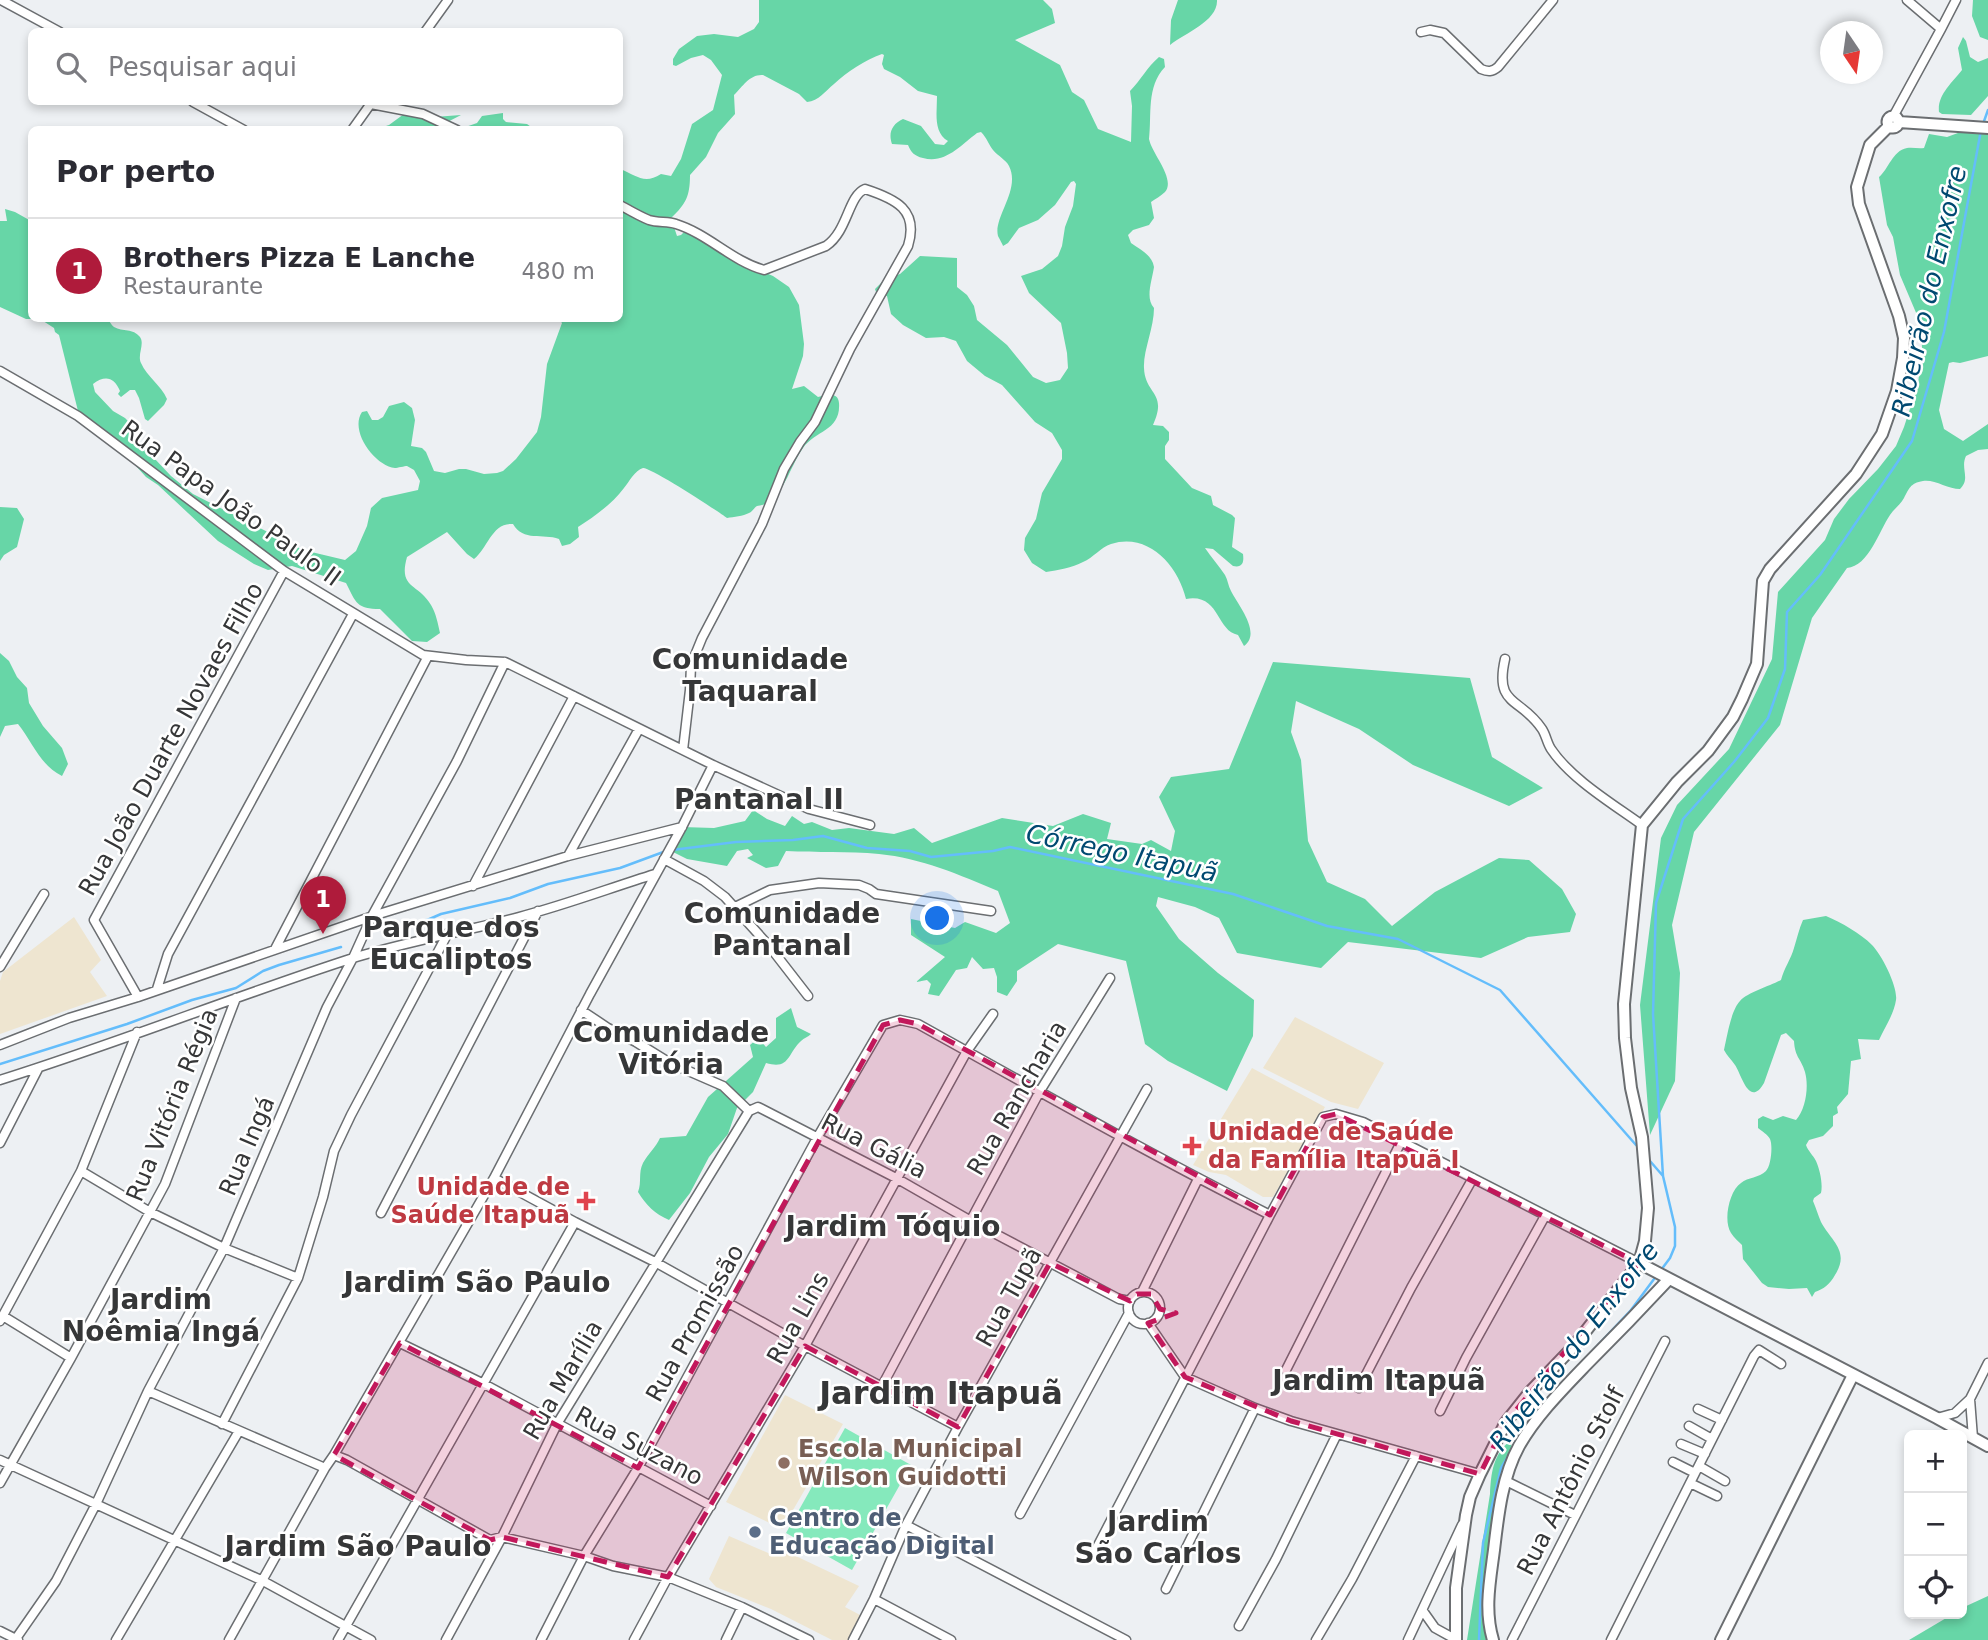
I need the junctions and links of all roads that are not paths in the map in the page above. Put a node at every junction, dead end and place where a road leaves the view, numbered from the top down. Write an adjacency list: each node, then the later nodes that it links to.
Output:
1 (1, 0): 6 (street)
2 (449, 0): 7 (street)
3 (1553, 0): 9 (street)
4 (1907, 0): 8 (street)
5 (1955, 0): 8 (street)
6 (53, 28)
7 (428, 28)
8 (1941, 29): 13 (street)
9 (1420, 32)
10 (198, 105): 14 (street)
11 (371, 105): 15 (street)
12 (381, 105): 16 (street)
13 (1894, 122): 17 (street); 30 (street)
14 (237, 126)
15 (355, 126)
16 (448, 126)
17 (1988, 128)
18 (623, 207): 27 (street)
19 (0, 371): 20 (street, Rua Papa João Paulo II)
20 (284, 571): 21 (street, Rua Papa João Paulo II); 48 (street, Rua João Duarte Novaes Filho)
21 (353, 614): 22 (street, Rua Papa João Paulo II); 46 (street)
22 (428, 656): 24 (street, Rua Papa João Paulo II); 42 (street)
23 (1505, 659): 30 (street)
24 (505, 662): 25 (street, Rua Papa João Paulo II); 40 (street, Rua Ingá)
25 (574, 696): 26 (street, Rua Papa João Paulo II); 35 (street)
26 (639, 729): 27 (street, Rua Papa João Paulo II); 32 (street)
27 (683, 750): 28 (street, Rua Papa João Paulo II)
28 (712, 765): 29 (street, Rua Papa João Paulo II); 31 (street)
29 (870, 825)
30 (1642, 825): 78 (street)
31 (682, 827): 32 (street); 33 (street)
32 (568, 856): 35 (street)
33 (664, 859): 34 (street); 37 (street)
34 (655, 874): 38 (street); 50 (street)
35 (473, 886): 40 (street)
36 (44, 894): 44 (street)
37 (735, 907): 39 (street); 47 (street)
38 (538, 911): 41 (street); 70 (street)
39 (991, 911)
40 (372, 916): 42 (street); 43 (street, Rua Ingá)
41 (449, 933): 43 (street); 79 (street)
42 (275, 949): 46 (street)
43 (353, 958): 49 (street); 75 (street, Rua Ingá)
44 (0, 967)
45 (1110, 978): 58 (street, Rua Rancharia)
46 (157, 989): 48 (street)
47 (808, 996)
48 (138, 997): 53 (street)
49 (236, 998): 52 (street); 69 (street, Rua Vitória Régia)
50 (581, 1010): 59 (street); 65 (street)
51 (993, 1014): 54 (street, Rua Lins)
52 (137, 1032): 55 (street); 64 (street)
53 (0, 1045)
54 (967, 1051): 58 (street); 61 (street, Rua Promissão); 66 (street, Rua Lins)
55 (37, 1069): 56 (street); 63 (street)
56 (0, 1080)
57 (1147, 1089): 60 (street, Rua Tupã)
58 (1040, 1091): 60 (street); 73 (street, Rua Rancharia)
59 (749, 1111): 61 (street, Rua Gália); 76 (street, Rua Marília)
60 (1120, 1136): 68 (street); 77 (street, Rua Tupã)
61 (817, 1138): 66 (street, Rua Gália); 83 (street, Rua Promissão)
62 (1401, 1142): 67 (street); 71 (street); 93 (street)
63 (0, 1143)
64 (81, 1171): 69 (street); 85 (street)
65 (494, 1178): 74 (street); 88 (street)
66 (896, 1178): 73 (street, Rua Gália); 89 (street, Rua Lins)
67 (1473, 1178): 72 (street); 98 (street)
68 (1198, 1179): 71 (street); 81 (street)
69 (150, 1212): 75 (street); 90 (street, Rua Vitória Régia)
70 (381, 1213)
71 (1270, 1215): 95 (street)
72 (1545, 1216): 78 (street); 103 (street)
73 (971, 1221): 77 (street, Rua Gália); 97 (street, Rua Rancharia)
74 (575, 1222): 76 (street); 96 (street)
75 (224, 1248): 79 (street); 99 (street, Rua Ingá)
76 (655, 1262): 83 (street); 107 (street, Rua Marília)
77 (1050, 1263): 82 (street, Rua Gália); 109 (street, Rua Tupã)
78 (1639, 1263): 80 (street); 125 (street)
79 (298, 1278): 106 (street)
80 (1666, 1278): 94 (street); 126 (street)
81 (1142, 1292): 82 (street); 86 (street)
82 (1130, 1301): 84 (street)
83 (727, 1304): 89 (street); 123 (street, Rua Promissão)
84 (1129, 1313): 86 (street); 134 (street)
85 (1, 1318): 90 (street)
86 (1147, 1323): 95 (street)
87 (1665, 1340): 135 (street, Rua Antônio Stolf)
88 (400, 1343): 96 (street, Rua Suzano); 117 (street)
89 (805, 1346): 97 (street); 133 (street, Rua Lins)
90 (71, 1358): 121 (street, Rua Vitória Régia)
91 (1988, 1363): 100 (street)
92 (1781, 1364): 105 (street)
93 (1286, 1370)
94 (1853, 1375): 104 (street); 170 (street)
95 (1185, 1377): 101 (street); 140 (street)
96 (485, 1384): 107 (street, Rua Suzano); 131 (street)
97 (882, 1386): 109 (street)
98 (1359, 1388)
99 (148, 1391): 106 (street); 132 (street, Rua Ingá)
100 (1970, 1399): 104 (street); 112 (street)
101 (1255, 1408): 111 (street); 144 (street)
102 (1698, 1409): 105 (street)
103 (1440, 1411)
104 (1937, 1418): 112 (street)
105 (1722, 1420): 113 (street)
106 (222, 1424): 110 (street)
107 (557, 1424): 123 (street, Rua Suzano); 138 (street, Rua Marília)
108 (1689, 1426): 113 (street)
109 (958, 1427): 137 (street, Rua Tupã)
110 (239, 1431): 122 (street); 139 (street)
111 (1337, 1434): 118 (street); 149 (street)
112 (1973, 1438): 115 (street)
113 (1712, 1439): 116 (street)
114 (1681, 1444): 116 (street)
115 (1988, 1446)
116 (1705, 1454): 124 (street)
117 (334, 1455): 122 (street); 131 (street)
118 (1416, 1456): 125 (street); 165 (street)
119 (0, 1460): 121 (street)
120 (1672, 1462): 124 (street)
121 (9, 1466): 128 (street, Rua Vitória Régia); 132 (street)
122 (324, 1468): 143 (street)
123 (638, 1468): 133 (street, Rua Suzano); 141 (street, Rua Promissão)
124 (1697, 1470): 127 (street); 129 (street)
125 (1480, 1474): 136 (street)
126 (1506, 1481): 135 (street); 167 (street)
127 (1725, 1481)
128 (0, 1483)
129 (1690, 1483): 130 (street); 169 (street)
130 (1717, 1496)
131 (417, 1500): 138 (street); 148 (street)
132 (96, 1504): 139 (street); 152 (street, Rua Ingá)
133 (711, 1506): 142 (street, Rua Lins)
134 (1020, 1514)
135 (1575, 1515): 168 (street, Rua Antônio Stolf)
136 (1466, 1516): 147 (street); 151 (street)
137 (906, 1525): 145 (street, Rua Tupã); 164 (street)
138 (502, 1536): 141 (street); 157 (street, Rua Marília)
139 (175, 1541): 143 (street); 153 (street)
140 (1094, 1553)
141 (584, 1556): 142 (street); 158 (street, Rua Promissão)
142 (668, 1577): 146 (street); 159 (street, Rua Lins)
143 (263, 1581): 148 (street); 154 (street)
144 (1166, 1589)
145 (874, 1599): 162 (street, Rua Tupã); 163 (street)
146 (742, 1607): 160 (street); 161 (street)
147 (1423, 1611): 151 (street); 166 (street)
148 (346, 1626): 155 (street); 156 (street)
149 (1239, 1626)
150 (0, 1631): 152 (street)
151 (1455, 1639)
152 (16, 1640)
153 (116, 1640)
154 (229, 1640)
155 (338, 1640)
156 (371, 1640)
157 (446, 1640)
158 (541, 1640)
159 (634, 1640)
160 (726, 1640)
161 (809, 1640)
162 (853, 1640)
163 (951, 1640)
164 (1126, 1640)
165 (1316, 1640)
166 (1408, 1640)
167 (1493, 1640)
168 (1512, 1640)
169 (1611, 1640)
170 (1721, 1640)

